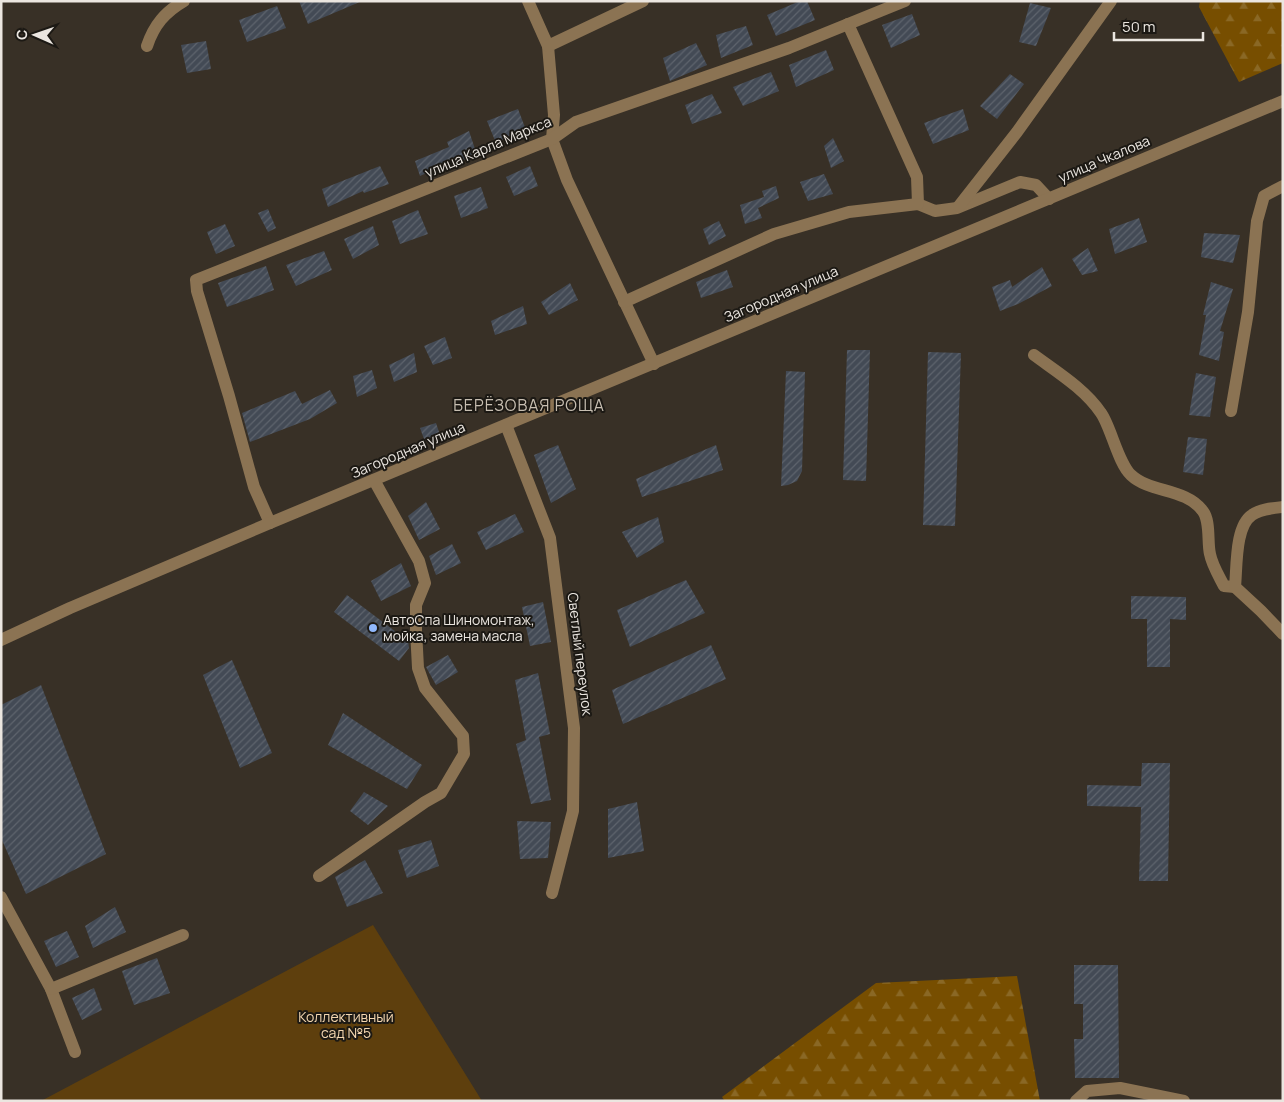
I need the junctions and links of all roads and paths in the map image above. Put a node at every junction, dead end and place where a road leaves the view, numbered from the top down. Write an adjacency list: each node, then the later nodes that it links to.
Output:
1 (184, 1): 7 (street)
2 (528, 1): 8 (street)
3 (643, 1): 8 (street)
4 (905, 1): 6 (street, улица Карла Маркса)
5 (1111, 1): 14 (street)
6 (848, 24): 10 (street, улица Карла Маркса); 13 (street)
7 (147, 46)
8 (548, 46): 10 (street)
9 (1283, 101): 12 (street, улица Чкалова)
10 (552, 139): 16 (street); 23 (street, улица Карла Маркса)
11 (1283, 186): 19 (street)
12 (1049, 199): 14 (street); 15 (street, улица Чкалова)
13 (918, 204): 14 (street); 16 (street)
14 (957, 208)
15 (937, 244): 18 (street, Загородная улица)
16 (624, 302): 18 (street)
17 (1034, 355): 24 (street)
18 (654, 364): 20 (street, Загородная улица)
19 (1231, 411)
20 (506, 425): 21 (street, Загородная улица); 28 (street, Светлый переулок)
21 (374, 480): 23 (street, Загородная улица); 27 (street)
22 (1283, 507): 24 (street)
23 (270, 523): 26 (street, Загородная улица)
24 (1234, 586): 25 (street)
25 (1283, 634)
26 (1, 640)
27 (320, 876)
28 (552, 893)
29 (1, 897): 31 (street)
30 (183, 935): 31 (street)
31 (51, 989): 32 (street)
32 (75, 1052)
33 (1076, 1101): 34 (street)
34 (1184, 1101)

